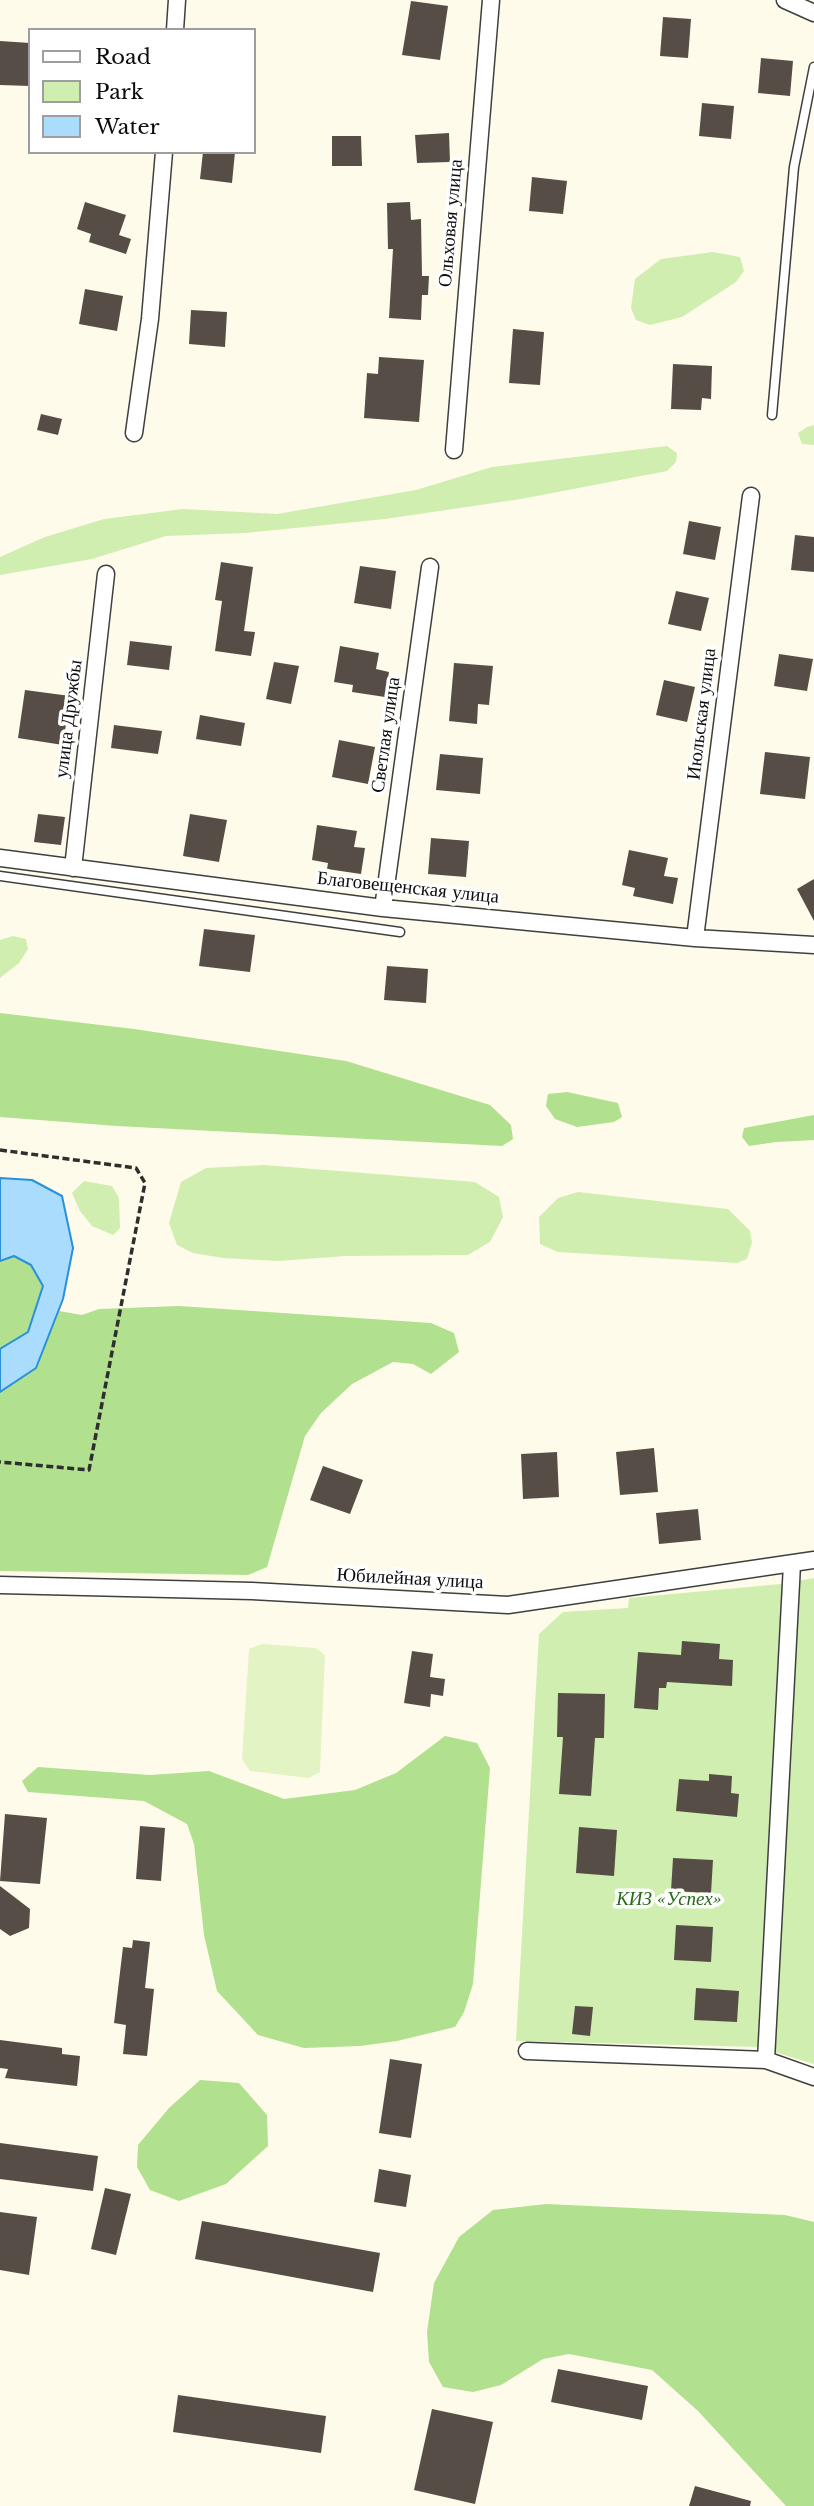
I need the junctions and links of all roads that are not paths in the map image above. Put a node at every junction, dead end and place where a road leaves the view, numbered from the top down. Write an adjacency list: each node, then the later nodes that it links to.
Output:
1 (177, 0): 5 (street)
2 (491, 0): 10 (street, Ольховая улица)
3 (785, 0): 4 (street)
4 (814, 13)
5 (175, 28)
6 (814, 67): 8 (lane)
7 (164, 154): 9 (street)
8 (772, 415)
9 (134, 433)
10 (454, 450)
11 (751, 496): 19 (street, Июльская улица)
12 (430, 567): 17 (street, Светлая улица)
13 (106, 574): 15 (street, улица Дружбы)
14 (0, 858): 15 (street, Благовещенская улица)
15 (73, 869): 17 (street, Благовещенская улица)
16 (0, 876): 18 (lane)
17 (383, 908): 19 (street, Благовещенская улица)
18 (400, 933)
19 (695, 938): 20 (street, Благовещенская улица)
20 (814, 945)
21 (814, 1560): 22 (street, Юбилейная улица)
22 (792, 1564): 23 (street, Юбилейная улица); 25 (street)
23 (0, 1584)
24 (527, 2051): 25 (street)
25 (766, 2060): 26 (street)
26 (814, 2077)

